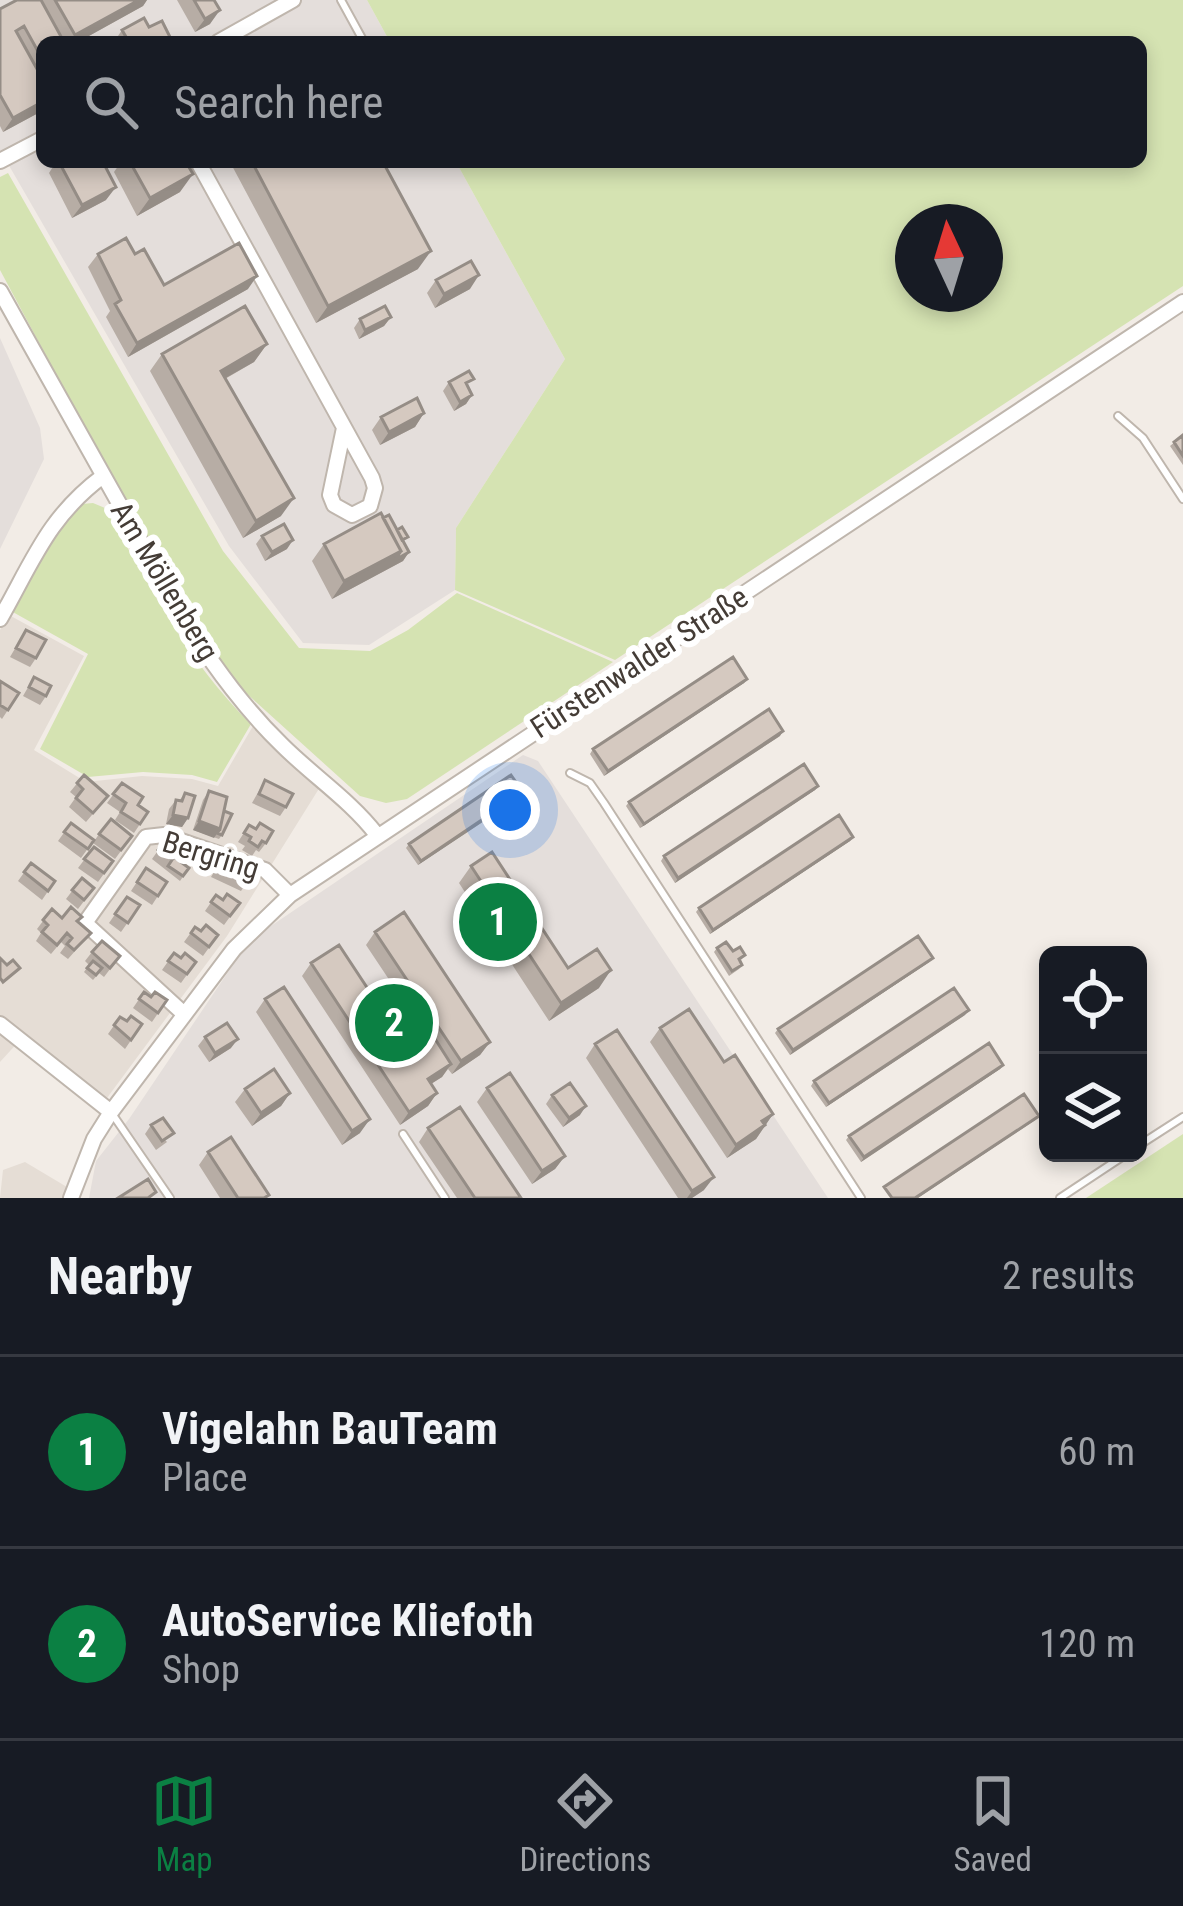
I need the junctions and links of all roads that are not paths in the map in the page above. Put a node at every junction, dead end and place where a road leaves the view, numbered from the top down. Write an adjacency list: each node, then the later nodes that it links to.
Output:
1 (293, 0): 3 (street)
2 (341, 0): 4 (lane)
3 (229, 36)
4 (361, 36)
5 (36, 142): 6 (street)
6 (0, 161)
7 (201, 168): 11 (street)
8 (0, 290): 12 (street, Am Möllenberg)
9 (1183, 302): 16 (street, Fürstenwalder Straße)
10 (1118, 416): 13 (lane)
11 (344, 428): 11 (street)
12 (103, 476): 14 (street); 16 (street, Am Möllenberg)
13 (1183, 499)
14 (0, 619)
15 (570, 773): 28 (lane)
16 (377, 836): 17 (street, Fürstenwalder Straße)
17 (290, 895): 18 (street, Fürstenwalder Straße); 18 (street, Bergring)
18 (184, 1014): 20 (street, Fürstenwalder Straße)
19 (0, 1024): 20 (street)
20 (111, 1112): 25 (street, Fürstenwalder Straße); 26 (lane)
21 (1183, 1117): 23 (lane)
22 (403, 1135): 27 (lane)
23 (1147, 1140)
24 (1114, 1162): 29 (lane)
25 (71, 1198)
26 (170, 1198)
27 (445, 1198)
28 (861, 1198)
29 (1060, 1198)

